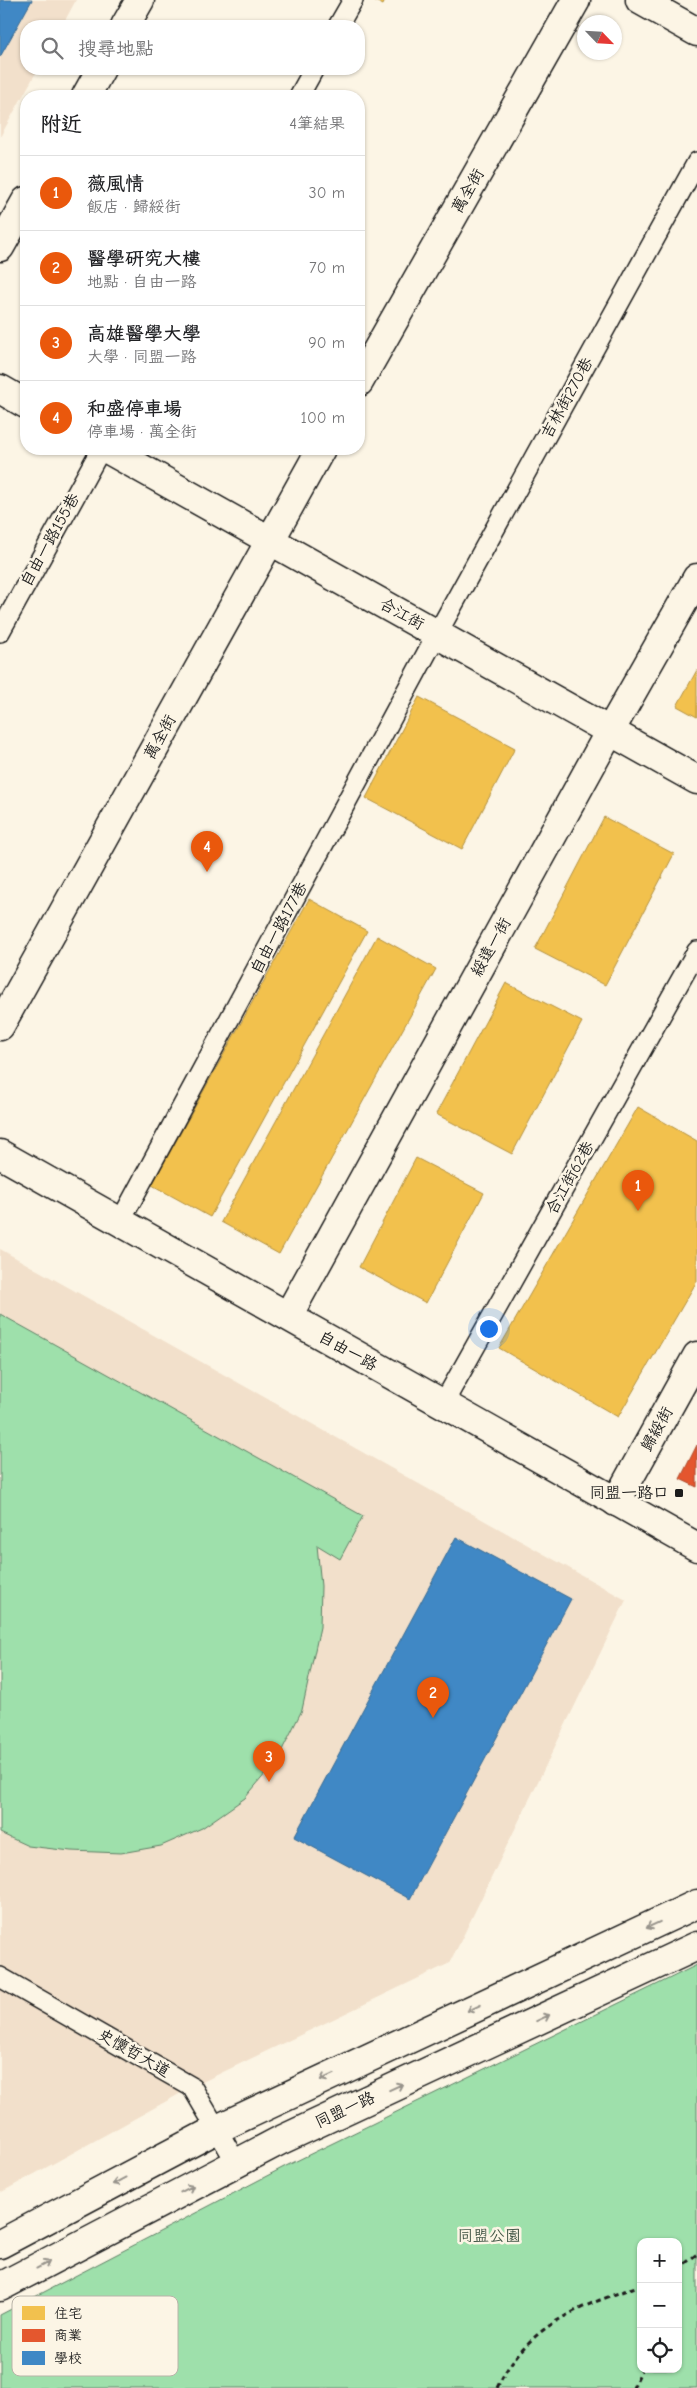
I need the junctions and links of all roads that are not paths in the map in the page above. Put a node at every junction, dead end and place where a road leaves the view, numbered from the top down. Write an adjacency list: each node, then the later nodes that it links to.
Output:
1 (140, 0): 5 (street)
2 (353, 0): 6 (lane)
3 (576, 0): 15 (street, 萬全街)
4 (640, 0): 7 (street)
5 (128, 20)
6 (341, 20)
7 (697, 32)
8 (98, 75): 10 (street)
9 (311, 75): 11 (lane)
10 (89, 90)
11 (302, 90)
12 (697, 162): 24 (lane, 吉林街270巷)
13 (20, 211): 14 (street)
14 (0, 247)
15 (365, 371)
16 (0, 389): 17 (street)
17 (20, 401)
18 (98, 455): 23 (lane, 自由一路155巷)
19 (118, 455): 21 (street, 合江街)
20 (317, 455): 21 (street, 萬全街)
21 (269, 540): 24 (street, 合江街); 28 (street, 萬全街)
22 (697, 578): 25 (street, 綏遠一街)
23 (0, 632)
24 (437, 634): 25 (street, 合江街); 30 (lane, 自由一路177巷)
25 (610, 731): 26 (street, 合江街); 31 (street, 綏遠一街)
26 (697, 780)
27 (697, 951): 33 (lane, 合江街62巷)
28 (0, 1026)
29 (0, 1154): 30 (street, 自由一路)
30 (120, 1222): 31 (street, 自由一路)
31 (288, 1316): 33 (street, 自由一路)
32 (697, 1356): 34 (street, 歸綏街)
33 (443, 1404): 34 (street, 自由一路)
34 (616, 1502): 35 (street, 自由一路)
35 (697, 1547)
36 (697, 1904): 39 (street, one-way to 39)
37 (697, 1946): 40 (street, 同盟一路, one-way to 37)
38 (0, 1977): 39 (lane, 史懷哲大道)
39 (217, 2129): 40 (lane, 史懷哲大道); 41 (street, one-way to 41)
40 (236, 2162): 42 (street, 同盟一路, one-way to 40)
41 (0, 2244)
42 (0, 2287)

